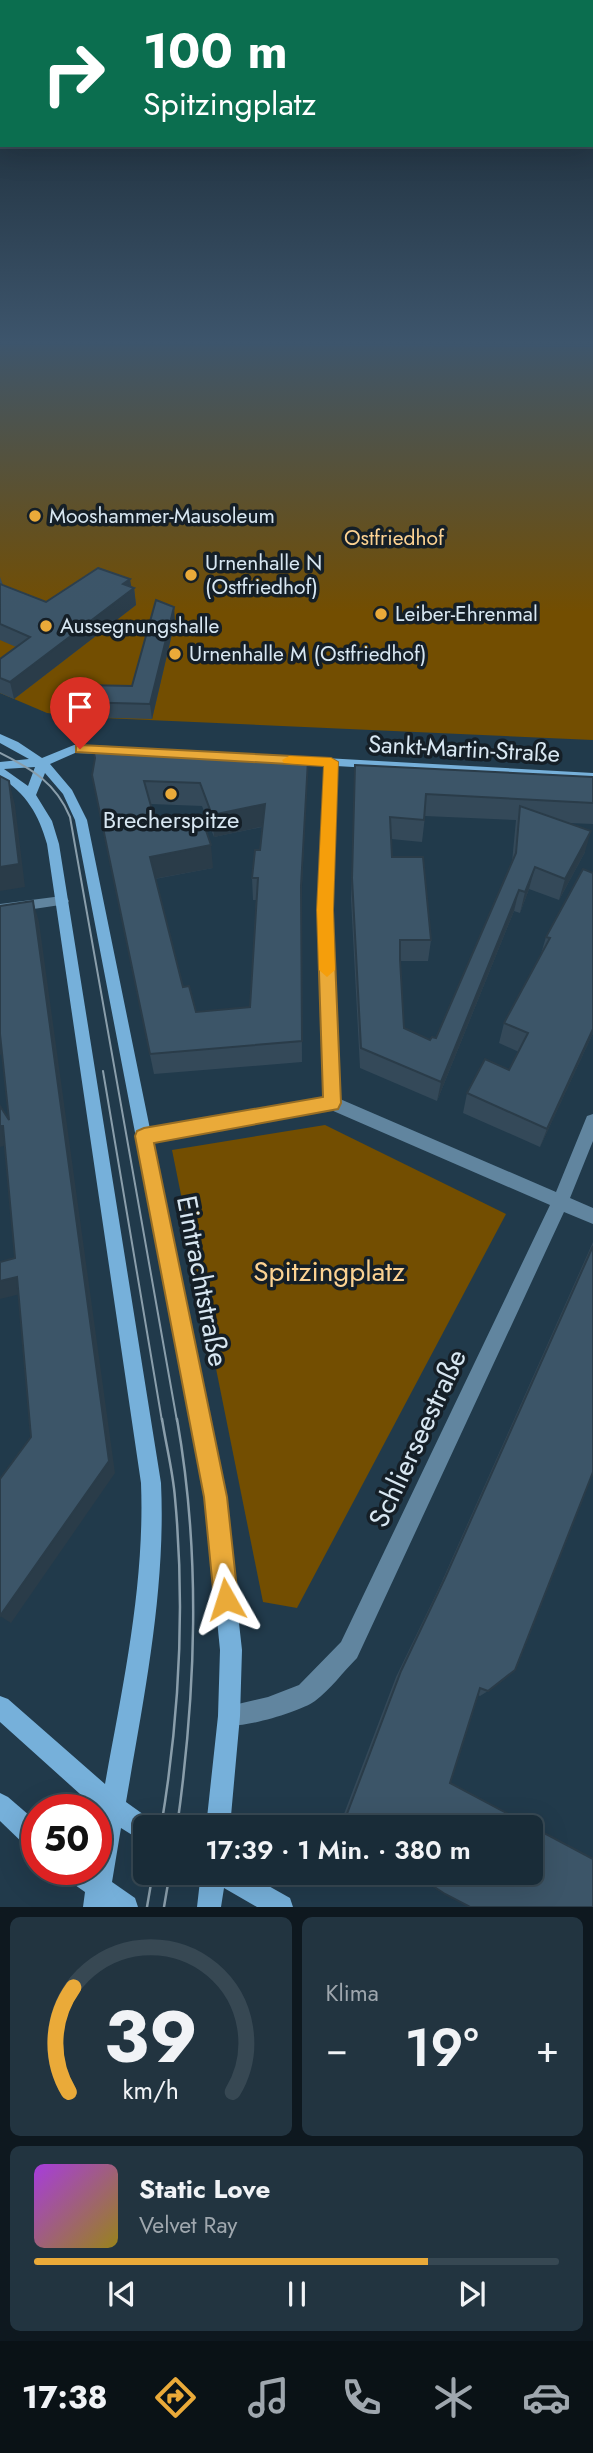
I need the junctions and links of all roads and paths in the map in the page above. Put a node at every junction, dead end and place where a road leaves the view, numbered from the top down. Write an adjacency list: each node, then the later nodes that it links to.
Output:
1 (0, 738): 4 (main road)
2 (123, 751): 4 (main road)
3 (277, 759): 5 (main road, Sankt-Martin-Straße)
4 (43, 762): 6 (main road); 9 (main road); 14 (main road, Eintrachtstraße)
5 (331, 762): 8 (main road, Sankt-Martin-Straße); 12 (street)
6 (0, 766)
7 (0, 772): 9 (main road)
8 (593, 777)
9 (31, 794): 10 (main road)
10 (62, 901): 11 (street); 20 (main road)
11 (0, 909)
12 (332, 1103): 14 (street); 15 (street)
13 (593, 1121): 15 (street, Schlierseestraße)
14 (144, 1136): 18 (main road, Eintrachtstraße)
15 (560, 1202): 16 (street); 18 (street, Schlierseestraße)
16 (593, 1216)
17 (0, 1707): 20 (main road)
18 (229, 1716): 21 (main road, Eintrachtstraße)
19 (0, 1805): 23 (main road)
20 (114, 1808): 22 (main road); 26 (main road)
21 (219, 1815)
22 (133, 1821)
23 (21, 1824)
24 (212, 1885): 28 (main road)
25 (242, 1885): 29 (main road)
26 (97, 1898): 27 (main road)
27 (126, 1907)
28 (209, 1907)
29 (281, 1907)

